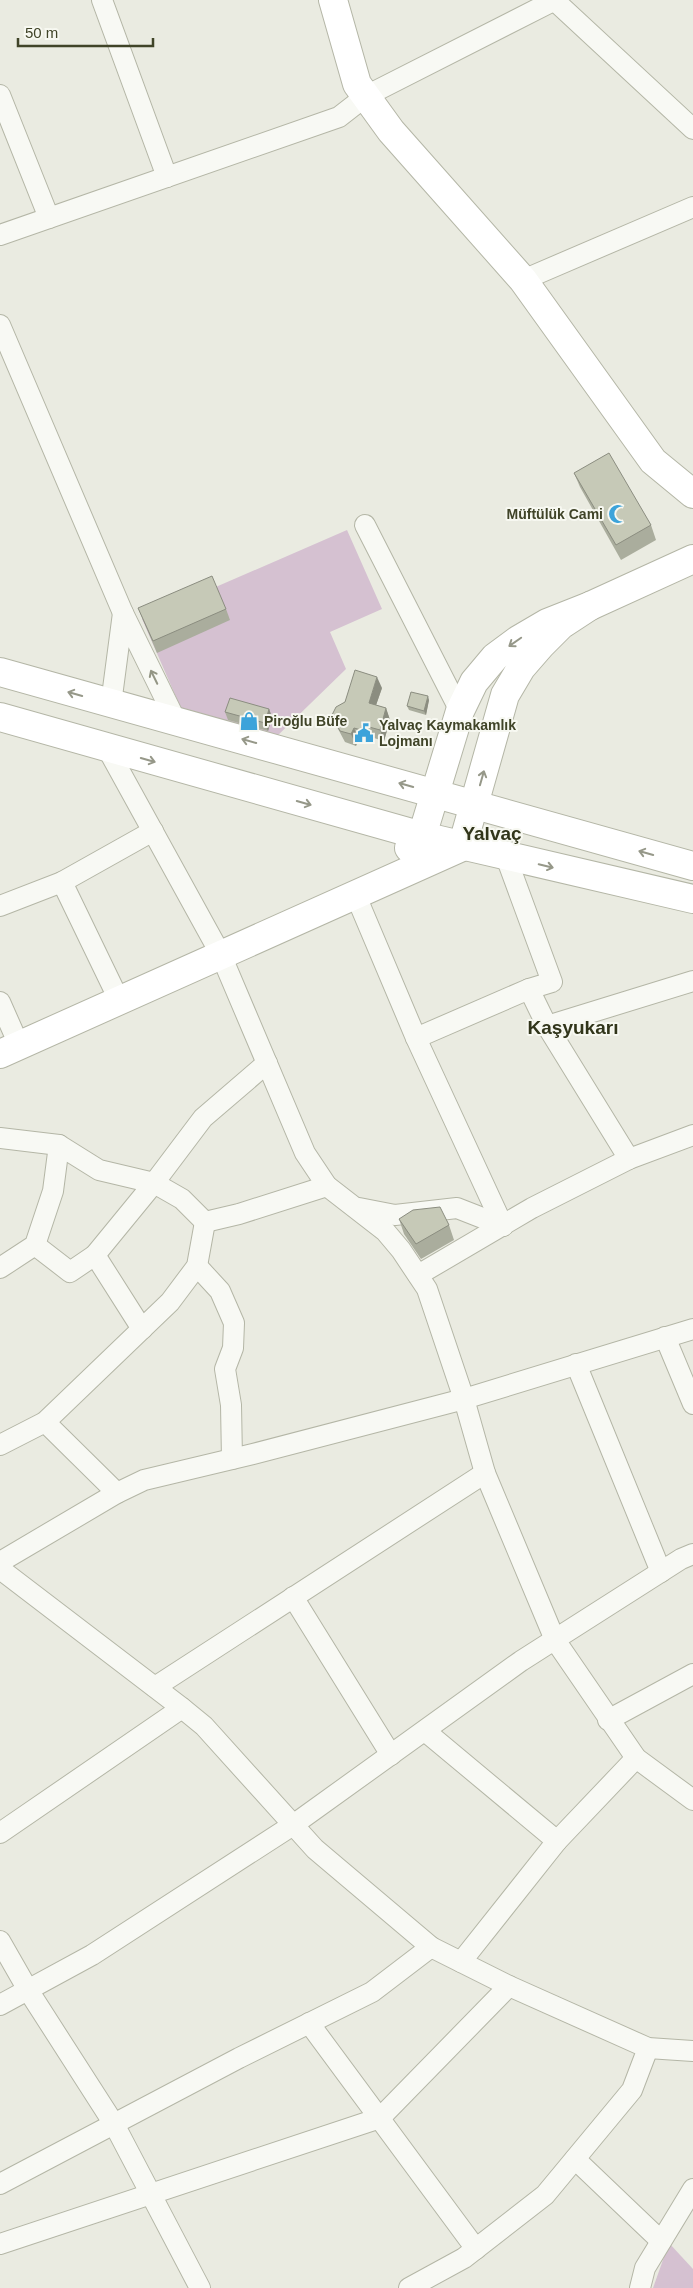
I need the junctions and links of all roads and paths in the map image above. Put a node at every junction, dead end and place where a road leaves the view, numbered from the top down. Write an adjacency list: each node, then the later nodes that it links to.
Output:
1 (102, 0): 7 (street)
2 (333, 0): 5 (street)
3 (554, 0): 5 (street); 6 (street)
4 (0, 95): 9 (street)
5 (366, 96): 7 (street); 11 (street)
6 (693, 129)
7 (167, 177): 9 (street)
8 (693, 207): 11 (street)
9 (49, 218): 10 (street)
10 (0, 235)
11 (523, 280): 13 (street)
12 (2, 333): 17 (street)
13 (693, 494)
14 (365, 525): 20 (street)
15 (693, 560): 16 (street)
16 (590, 606): 20 (street, one-way to 20); 25 (street, one-way to 16)
17 (123, 613): 19 (street); 22 (street, one-way to 17)
18 (0, 672): 19 (street, one-way to 18)
19 (111, 704): 22 (street)
20 (460, 711): 24 (street)
21 (0, 717): 23 (street)
22 (176, 721): 24 (street, one-way to 22)
23 (107, 748): 26 (street); 27 (street, one-way to 27)
24 (434, 793): 25 (street); 27 (street)
25 (474, 804): 28 (street); 30 (street, one-way to 25)
26 (153, 832): 31 (street); 35 (street)
27 (422, 836): 28 (street); 32 (street)
28 (462, 847): 29 (street); 32 (street)
29 (506, 857): 33 (street, one-way to 33); 37 (street)
30 (693, 866)
31 (62, 882): 34 (street); 38 (street)
32 (356, 896): 35 (street); 41 (street)
33 (693, 899)
34 (0, 906)
35 (221, 955): 38 (street); 43 (street)
36 (693, 981): 40 (street)
37 (529, 989): 40 (street); 41 (street)
38 (119, 1000): 42 (street)
39 (0, 1002): 42 (street)
40 (547, 1026): 47 (street)
41 (416, 1038): 52 (street)
42 (10, 1050)
43 (266, 1062): 48 (street); 49 (street)
44 (693, 1134): 47 (street)
45 (0, 1138): 46 (street)
46 (59, 1145): 48 (street); 53 (street)
47 (629, 1158): 52 (street)
48 (154, 1183): 51 (street); 54 (street)
49 (328, 1186): 50 (street); 51 (street)
50 (355, 1207): 52 (street); 57 (street)
51 (206, 1222): 55 (street)
52 (503, 1226): 57 (street)
53 (35, 1245): 54 (street); 56 (street)
54 (95, 1255): 58 (street)
55 (197, 1266): 58 (street); 66 (street)
56 (0, 1268)
57 (418, 1275): 62 (street)
58 (142, 1329): 64 (street)
59 (693, 1329): 60 (street)
60 (665, 1337): 61 (street); 63 (street)
61 (576, 1364): 62 (street); 72 (street)
62 (464, 1399): 66 (street); 67 (street)
63 (693, 1404)
64 (45, 1422): 65 (street); 68 (street)
65 (4, 1437)
66 (232, 1459): 68 (street)
67 (485, 1472): 73 (street); 74 (street)
68 (117, 1493): 70 (street)
69 (693, 1554): 72 (street)
70 (0, 1562)
71 (0, 1569): 76 (street)
72 (661, 1572): 74 (street)
73 (293, 1597): 76 (street); 80 (street)
74 (554, 1640): 78 (street); 79 (street)
75 (693, 1674): 78 (street)
76 (155, 1687): 77 (street)
77 (182, 1708): 83 (street); 84 (street)
78 (608, 1720): 81 (street)
79 (425, 1731): 80 (street); 85 (street)
80 (391, 1755): 83 (street)
81 (636, 1758): 82 (street); 85 (street)
82 (689, 1794)
83 (293, 1825): 87 (street); 90 (street)
84 (0, 1833)
85 (556, 1842): 88 (street)
86 (0, 1941): 90 (street)
87 (431, 1948): 88 (street); 92 (street)
88 (461, 1962): 89 (street)
89 (509, 1986): 93 (street); 95 (street)
90 (28, 1990): 91 (street); 96 (street)
91 (0, 2005)
92 (309, 2023): 95 (street); 96 (street)
93 (648, 2048): 94 (street); 97 (street)
94 (693, 2051)
95 (380, 2118): 100 (street); 103 (street)
96 (114, 2124): 98 (street); 100 (street)
97 (575, 2159): 101 (street); 103 (street)
98 (0, 2184)
99 (693, 2188): 101 (street)
100 (149, 2193): 102 (street); 104 (street)
101 (661, 2241): 106 (street)
102 (0, 2244)
103 (476, 2249): 105 (street)
104 (200, 2288)
105 (409, 2288)
106 (640, 2288)

